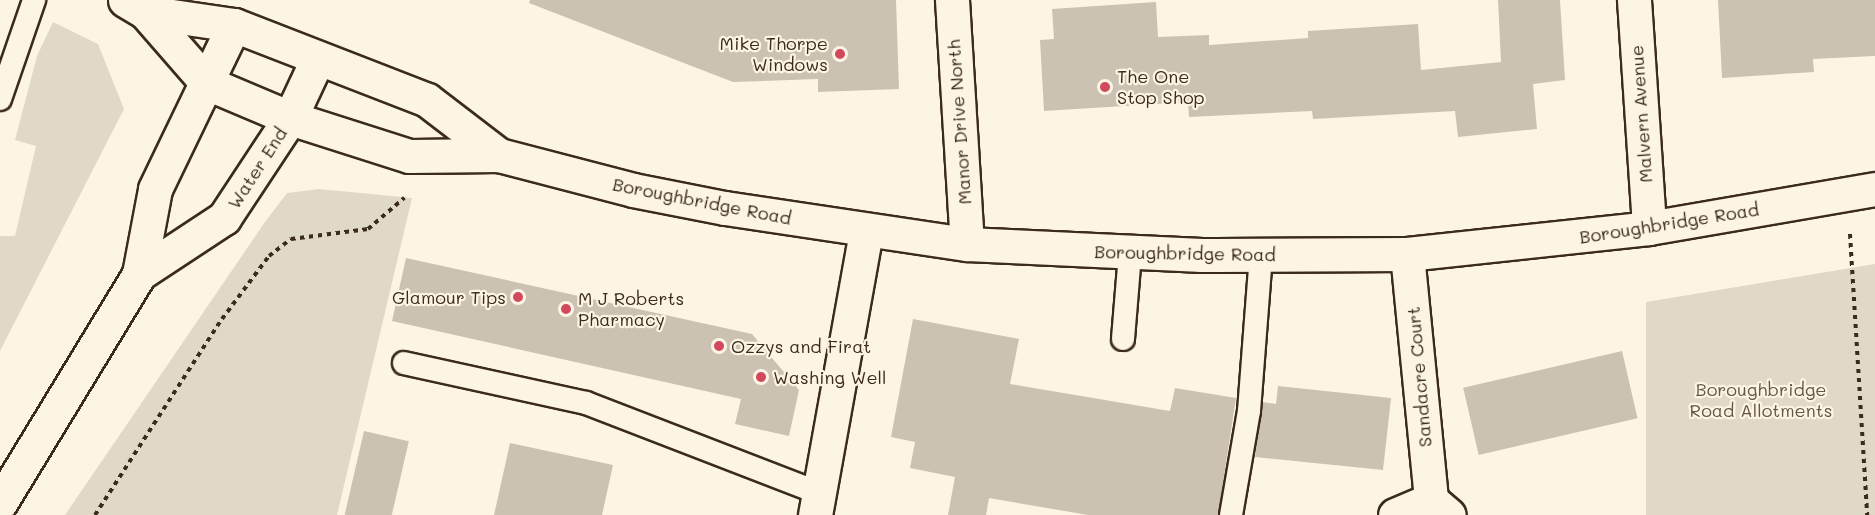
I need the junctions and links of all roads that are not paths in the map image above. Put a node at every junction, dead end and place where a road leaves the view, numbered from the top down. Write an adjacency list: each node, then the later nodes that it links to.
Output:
1 (34, 0): 8 (lane)
2 (952, 0): 14 (main road, Manor Drive North)
3 (1634, 0): 12 (main road, Malvern Avenue)
4 (140, 4): 5 (main road, Boroughbridge Road); 7 (main road, Boroughbridge Road)
5 (234, 25): 6 (main road, Boroughbridge Road); 7 (main road, Water End)
6 (318, 58): 9 (main road, Water End); 10 (main road, Boroughbridge Road)
7 (207, 83): 9 (main road, Boroughbridge Road); 18 (main road, Water End)
8 (0, 99)
9 (290, 117): 10 (main road, Boroughbridge Road); 18 (main road, Water End)
10 (499, 155): 13 (main road, Boroughbridge Road)
11 (1860, 192): 12 (main road, Boroughbridge Road)
12 (1649, 228): 16 (main road, Boroughbridge Road)
13 (866, 232): 14 (main road, Boroughbridge Road); 22 (main road)
14 (967, 244): 15 (main road, Boroughbridge Road)
15 (1130, 253): 17 (main road, Boroughbridge Road); 19 (lane)
16 (1407, 254): 17 (main road, Boroughbridge Road); 23 (main road, Sandacre Court)
17 (1261, 256): 24 (lane)
18 (139, 274): 21 (main road, Water End)
19 (1123, 339)
20 (404, 363): 22 (lane)
21 (0, 503)
22 (817, 504)
23 (1440, 508): 25 (main road, Sandacre Court)
24 (1231, 515)
25 (1395, 515)

